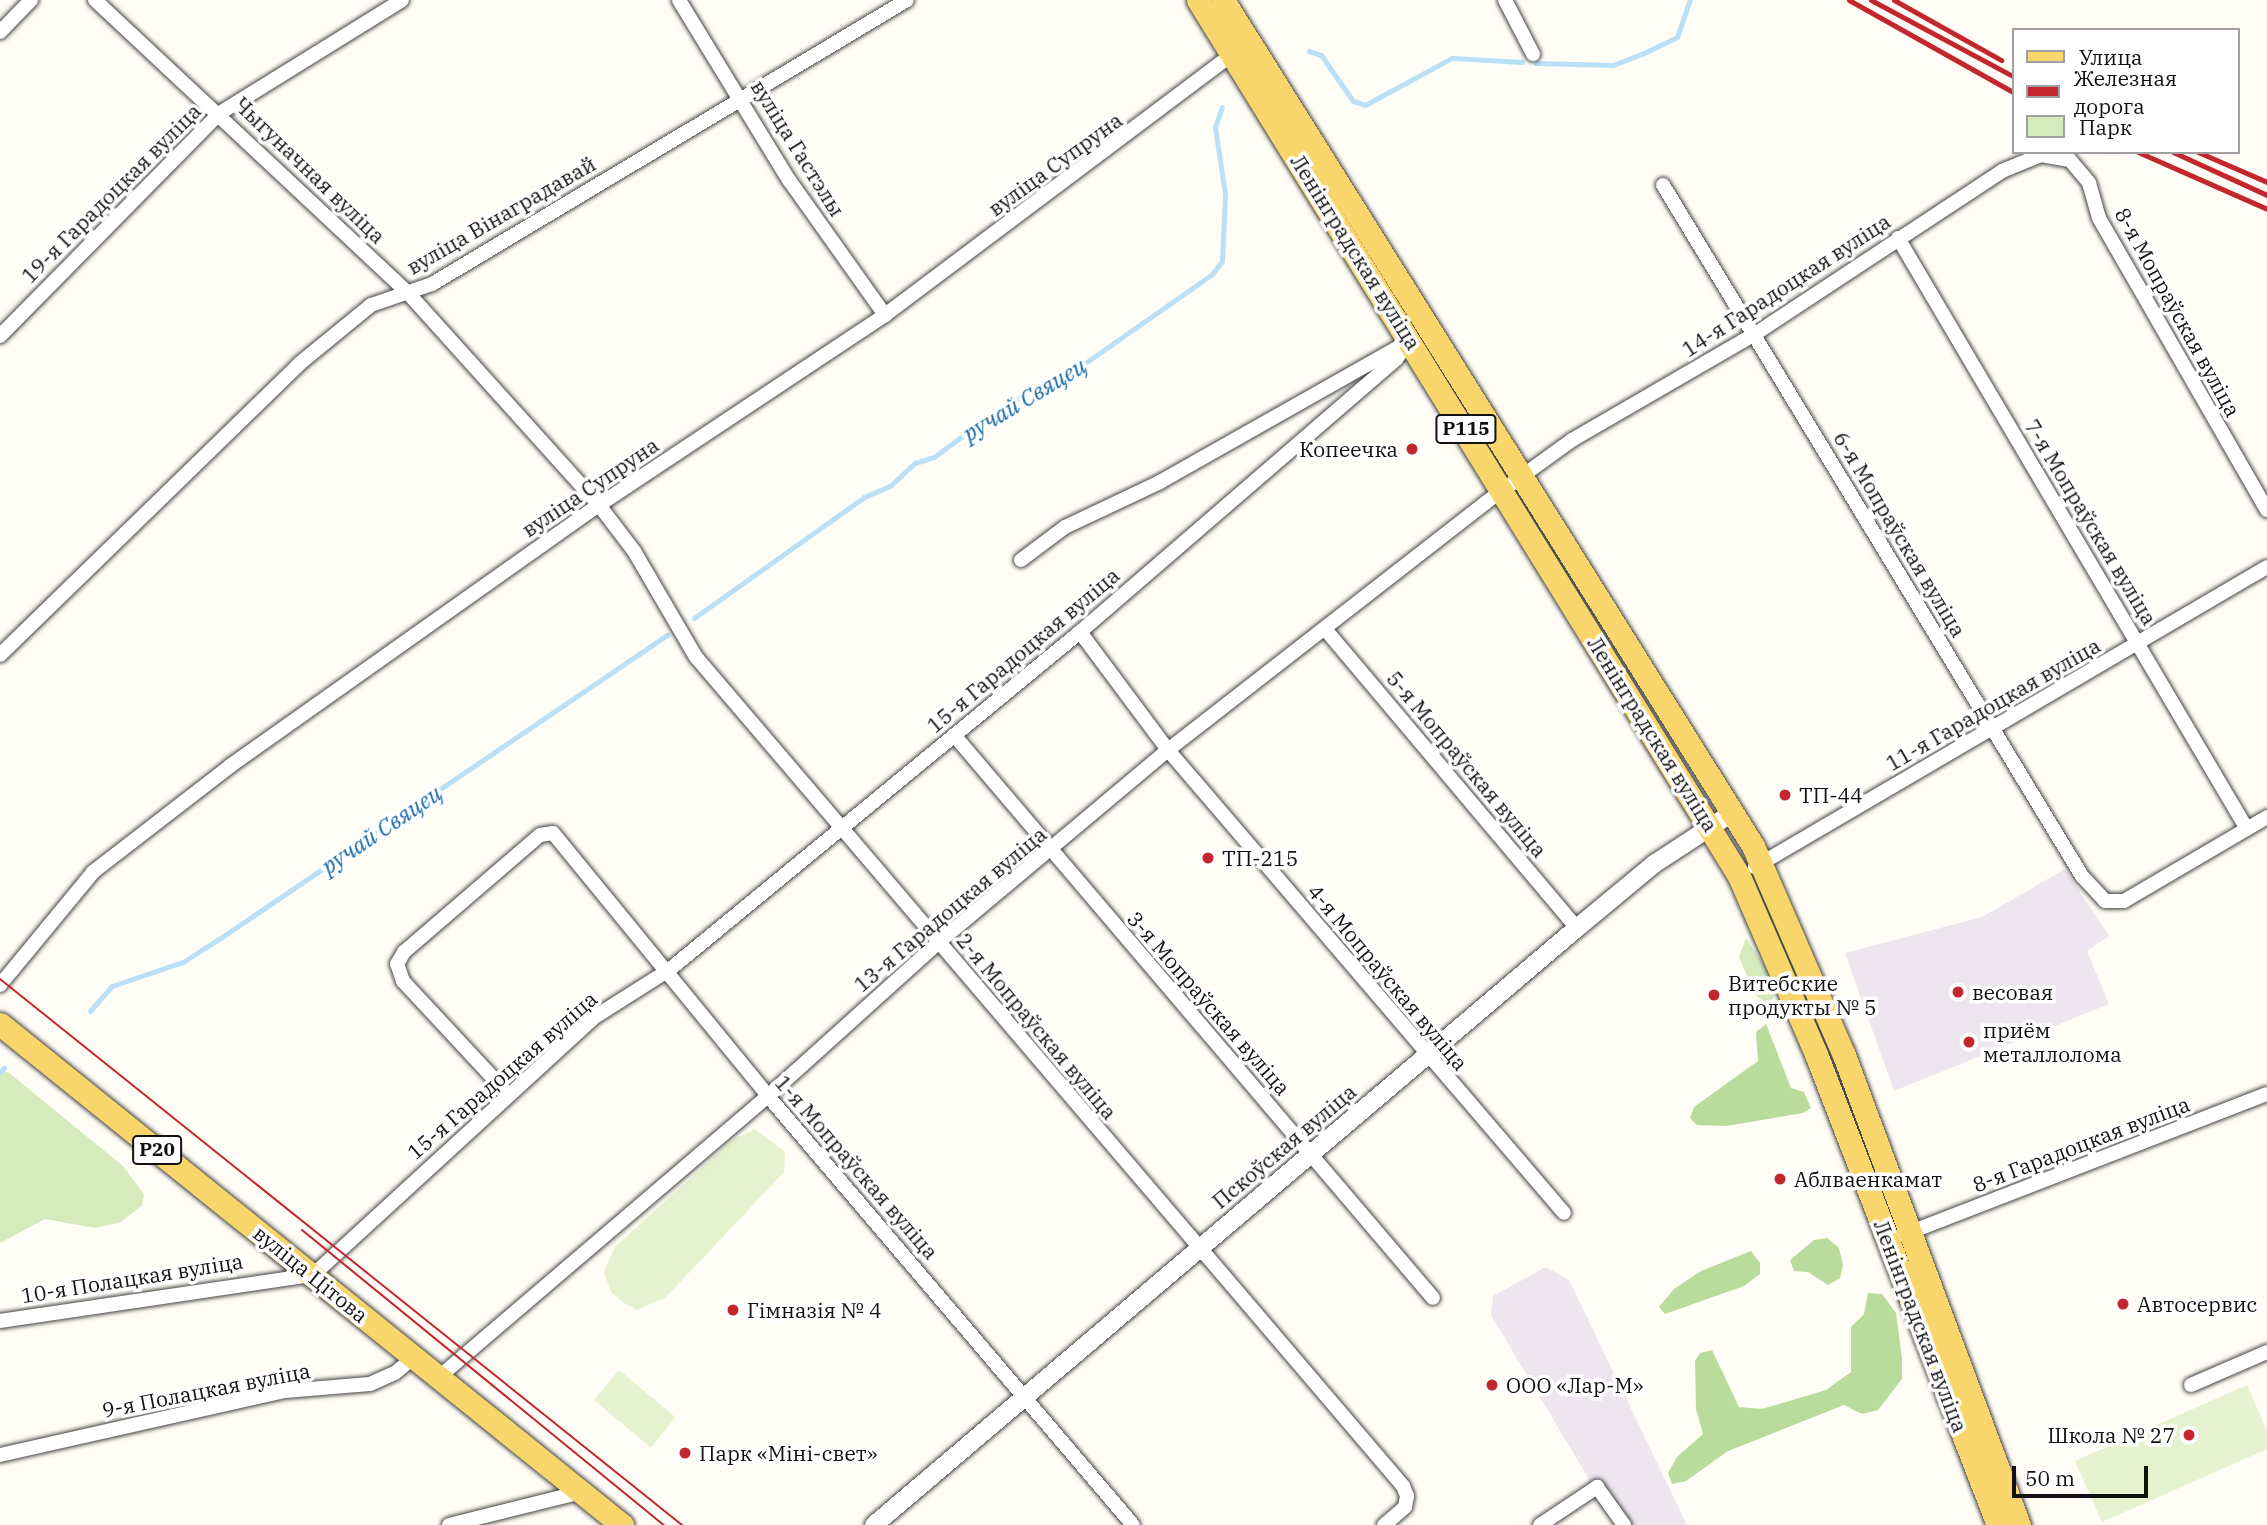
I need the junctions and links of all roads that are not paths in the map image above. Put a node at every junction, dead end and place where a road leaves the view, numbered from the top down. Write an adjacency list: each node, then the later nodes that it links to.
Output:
1 (31, 0): 9 (street)
2 (95, 0): 13 (street, Чыгуначная вуліца)
3 (402, 0): 13 (street, 19-я Гарадоцкая вуліца)
4 (679, 0): 12 (street, вуліца Гастэлы)
5 (907, 0): 12 (street, вуліца Вінаградавай)
6 (1198, 0): 10 (main road, Ленінградская вуліца / Р115)
7 (1223, 0): 10 (main road, Ленінградская вуліца / Р115)
8 (1505, 0): 11 (street)
9 (0, 32)
10 (1241, 49): 18 (street, вуліца Супруна); 20 (main road, Ленінградская вуліца / Р115)
11 (1534, 54)
12 (744, 101): 17 (street, вуліца Вінаградавай); 18 (street, вуліца Гастэлы)
13 (220, 113): 17 (street, Чыгуначная вуліца); 21 (street, 19-я Гарадоцкая вуліца)
14 (2001, 171): 16 (street, 14-я Гарадоцкая вуліца); 24 (street, 8-я Мопраўская вуліца)
15 (1663, 186): 19 (street, 6-я Мопраўская вуліца)
16 (1898, 238): 19 (street, 14-я Гарадоцкая вуліца); 29 (street, 7-я Мопраўская вуліца)
17 (408, 293): 23 (street, Чыгуначная вуліца); 30 (street, вуліца Вінаградавай)
18 (885, 315): 23 (street, вуліца Супруна)
19 (1755, 334): 22 (street, 14-я Гарадоцкая вуліца); 31 (street, 6-я Мопраўская вуліца)
20 (1420, 335): 22 (main road, Ленінградская вуліца / Р115); 25 (street); 28 (street, 15-я Гарадоцкая вуліца)
21 (0, 336)
22 (1512, 483): 27 (street, 13-я Гарадоцкая вуліца); 34 (main road, Ленінградская вуліца / Р115); 36 (main road, Ленінградская вуліца / Р115)
23 (598, 505): 37 (street, 2-я Мопраўская вуліца); 45 (street, вуліца Супруна)
24 (2267, 510)
25 (1021, 560)
26 (2267, 567): 29 (street, 11-я Гарадоцкая вуліца)
27 (1325, 629): 33 (street, 13-я Гарадоцкая вуліца); 42 (street, 5-я Мопраўская вуліца)
28 (1080, 632): 32 (street, 15-я Гарадоцкая вуліца); 33 (street, 4-я Мопраўская вуліца)
29 (2139, 643): 31 (street, 11-я Гарадоцкая вуліца); 38 (street, 7-я Мопраўская вуліца)
30 (0, 655)
31 (1992, 730): 38 (street, 6-я Мопраўская вуліца); 40 (street, 11-я Гарадоцкая вуліца)
32 (954, 735): 37 (street, 15-я Гарадоцкая вуліца); 39 (street, 3-я Мопраўская вуліца)
33 (1168, 750): 39 (street, 13-я Гарадоцкая вуліца); 47 (street, 4-я Мопраўская вуліца)
34 (1732, 813): 36 (street, Пскоўская вуліца); 40 (main road, Ленінградская вуліца / Р115)
35 (2267, 817): 38 (street)
36 (1710, 827): 41 (main road, Ленінградская вуліца / Р115); 42 (street, Пскоўская вуліца)
37 (841, 828): 43 (street, 2-я Мопраўская вуліца); 44 (street, 15-я Гарадоцкая вуліца)
38 (2247, 829)
39 (1050, 852): 43 (street, 13-я Гарадоцкая вуліца); 51 (street, 3-я Мопраўская вуліца)
40 (1761, 863): 41 (street, 11-я Гарадоцкая вуліца); 53 (main road, Ленінградская вуліца / Р115)
41 (1739, 876): 53 (main road, Ленінградская вуліца / Р115)
42 (1577, 928): 47 (street, Пскоўская вуліца)
43 (939, 942): 50 (street, 13-я Гарадоцкая вуліца); 54 (street, 2-я Мопраўская вуліца)
44 (669, 970): 48 (street, 15-я Гарадоцкая вуліца); 48 (street, 1-я Мопраўская вуліца); 50 (street, 1-я Мопраўская вуліца)
45 (0, 985)
46 (0, 1024): 55 (main road, вуліца Цітова / Р20)
47 (1426, 1056): 51 (street, Пскоўская вуліца); 52 (street, 4-я Мопраўская вуліца)
48 (507, 1093): 55 (street, 15-я Гарадоцкая вуліца)
49 (2267, 1094): 53 (street, 8-я Гарадоцкая вуліца)
50 (768, 1096): 60 (street, 13-я Гарадоцкая вуліца); 62 (street, 1-я Мопраўская вуліца)
51 (1312, 1154): 54 (street, Пскоўская вуліца); 56 (street, 3-я Мопраўская вуліца)
52 (1564, 1213)
53 (1896, 1228): 72 (main road, Ленінградская вуліца / Р115); 73 (main road, Ленінградская вуліца / Р115)
54 (1198, 1247): 62 (street, Пскоўская вуліца); 69 (street, 2-я Мопраўская вуліца)
55 (313, 1275): 57 (street, 10-я Полацкая вуліца); 59 (main road, вуліца Цітова / Р20)
56 (1433, 1298)
57 (0, 1321)
58 (2267, 1352): 61 (street)
59 (414, 1357): 60 (main road, вуліца Цітова / Р20); 63 (street, 9-я Полацкая вуліца)
60 (439, 1377): 64 (main road, вуліца Цітова / Р20)
61 (2192, 1385)
62 (1026, 1396): 67 (street, Пскоўская вуліца); 68 (street, 1-я Мопраўская вуліца)
63 (0, 1455)
64 (581, 1492): 65 (street); 66 (main road, вуліца Цітова / Р20)
65 (449, 1525)
66 (622, 1525)
67 (874, 1525)
68 (1133, 1525)
69 (1384, 1525)
70 (1540, 1525): 71 (street)
71 (1624, 1525)
72 (1998, 1525)
73 (2019, 1525)

